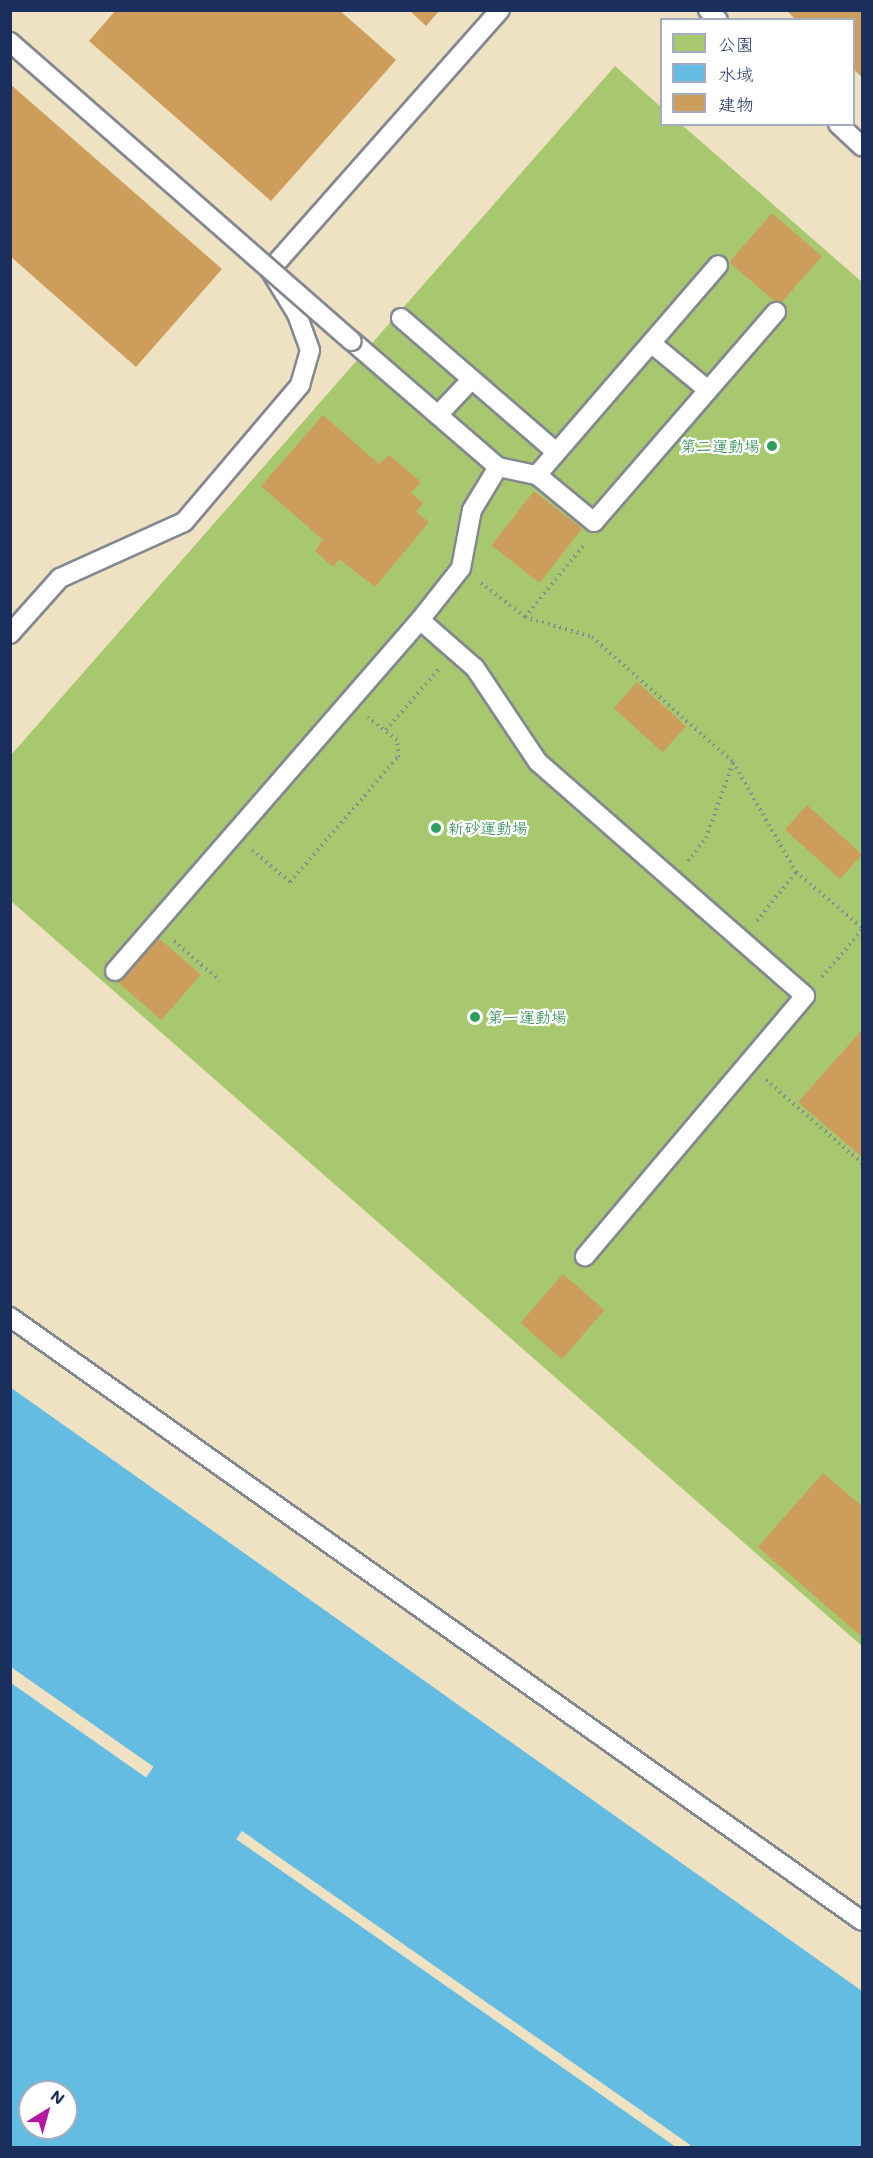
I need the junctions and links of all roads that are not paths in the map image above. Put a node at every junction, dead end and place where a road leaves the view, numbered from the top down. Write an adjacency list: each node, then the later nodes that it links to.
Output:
1 (500, 10): 16 (lane)
2 (10, 42): 11 (lane, bridge)
3 (840, 126): 4 (lane)
4 (862, 146)
5 (718, 265): 8 (lane)
6 (776, 312): 10 (lane)
7 (401, 318): 9 (lane)
8 (651, 343): 10 (lane); 12 (lane)
9 (471, 380): 11 (lane); 12 (lane)
10 (708, 390): 14 (lane)
11 (438, 415): 13 (lane)
12 (556, 452): 14 (lane)
13 (498, 467): 14 (lane); 15 (lane)
14 (537, 475)
15 (420, 621): 17 (lane); 18 (lane)
16 (10, 633)
17 (115, 971)
18 (585, 1256)
19 (10, 1317): 20 (lane)
20 (862, 1922)

